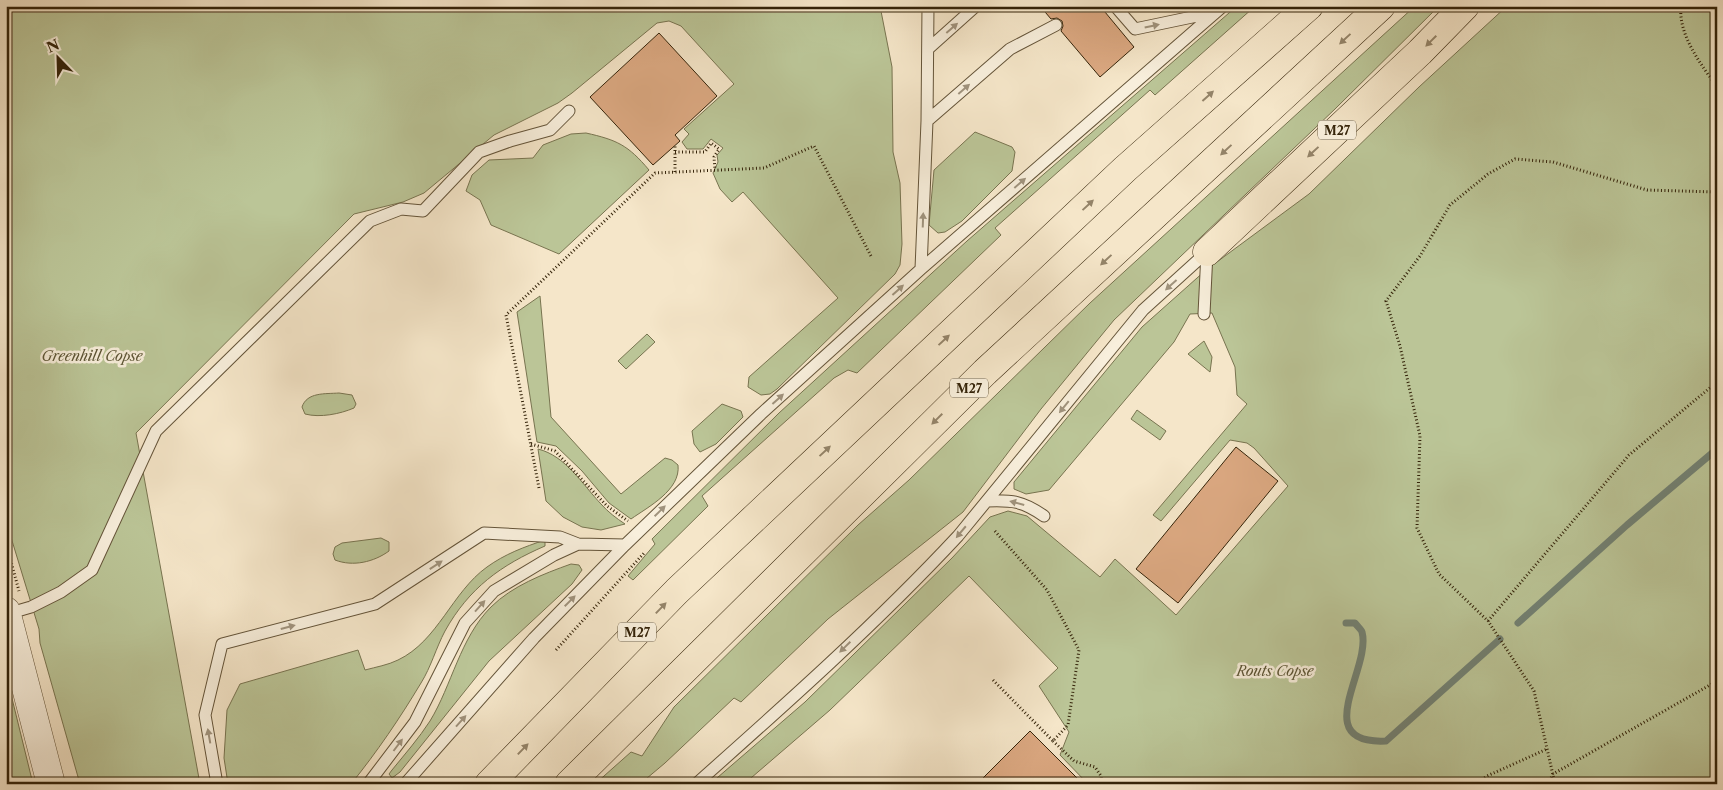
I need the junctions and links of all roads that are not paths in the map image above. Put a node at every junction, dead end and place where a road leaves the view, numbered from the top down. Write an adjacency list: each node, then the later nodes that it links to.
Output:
1 (928, 6): 9 (lane)
2 (976, 6): 9 (lane, one-way to 2)
3 (1114, 6): 7 (lane, one-way to 7)
4 (1309, 6): 24 (highway, M27, one-way to 4)
5 (1381, 6): 25 (highway, M27, one-way to 25)
6 (1465, 6): 12 (highway, M27, one-way to 12)
7 (1220, 9): 13 (lane, one-way to 7)
8 (1056, 25): 11 (lane, one-way to 8)
9 (928, 49): 11 (lane)
10 (569, 111): 19 (lane)
11 (927, 121): 13 (lane, one-way to 11)
12 (1206, 252): 14 (lane); 15 (lane, one-way to 15)
13 (921, 269): 18 (lane, one-way to 13)
14 (1204, 314)
15 (987, 500): 16 (lane, one-way to 15); 26 (lane, one-way to 26)
16 (1044, 516)
17 (578, 544): 18 (lane); 21 (lane, one-way to 17); 22 (lane, one-way to 17)
18 (625, 545): 23 (lane, one-way to 18)
19 (7, 612): 20 (street)
20 (51, 784)
21 (217, 784)
22 (368, 784)
23 (405, 784)
24 (489, 784)
25 (569, 784)
26 (696, 784)

